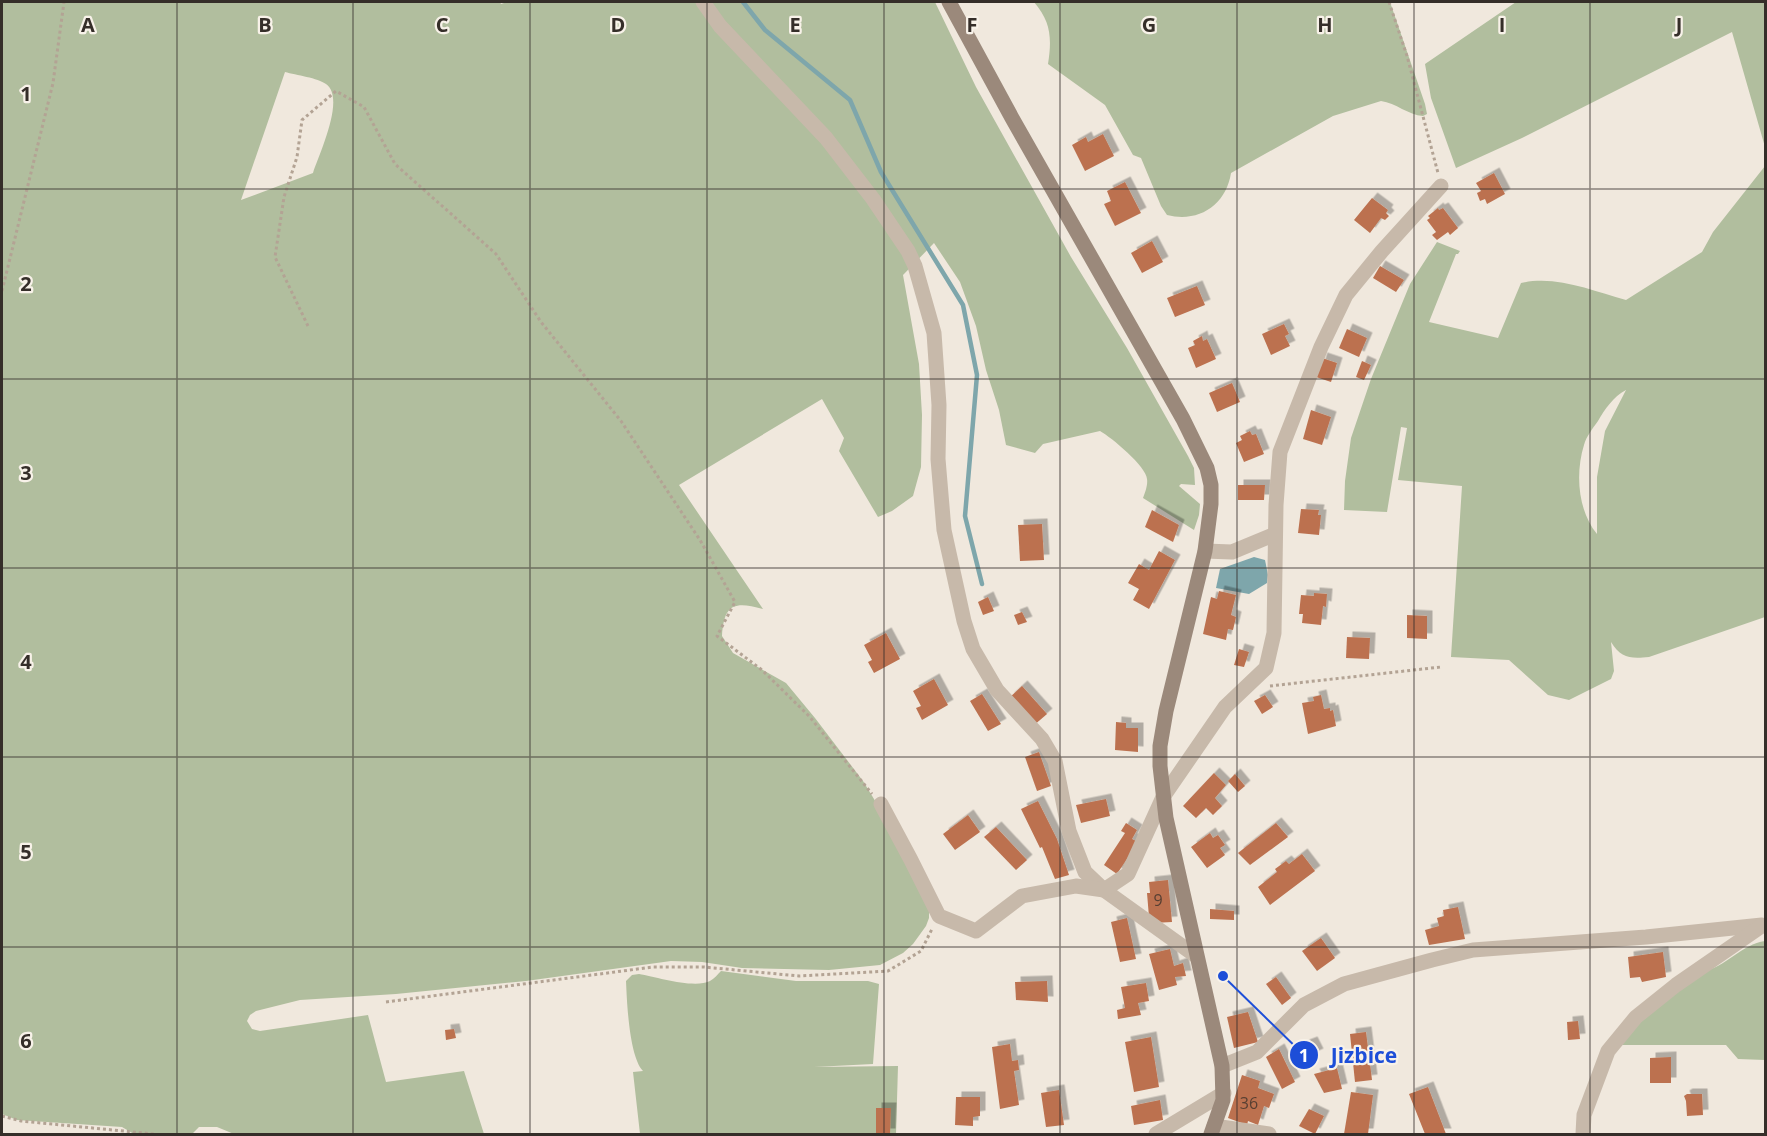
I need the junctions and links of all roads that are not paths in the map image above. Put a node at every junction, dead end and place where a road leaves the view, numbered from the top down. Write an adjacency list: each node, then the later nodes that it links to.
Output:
1 (703, 2): 8 (street)
2 (948, 2): 5 (street)
3 (1441, 186): 4 (street)
4 (1275, 534): 5 (street); 6 (street)
5 (1205, 551): 6 (street)
6 (1163, 797): 8 (street); 9 (street)
7 (881, 804): 8 (street)
8 (1104, 890): 9 (street)
9 (1196, 956): 10 (street)
10 (1222, 1066): 11 (street); 15 (street)
11 (1224, 1093): 12 (street); 13 (street)
12 (1213, 1130): 14 (street)
13 (1156, 1134)
14 (1269, 1134)
15 (1583, 1134)

